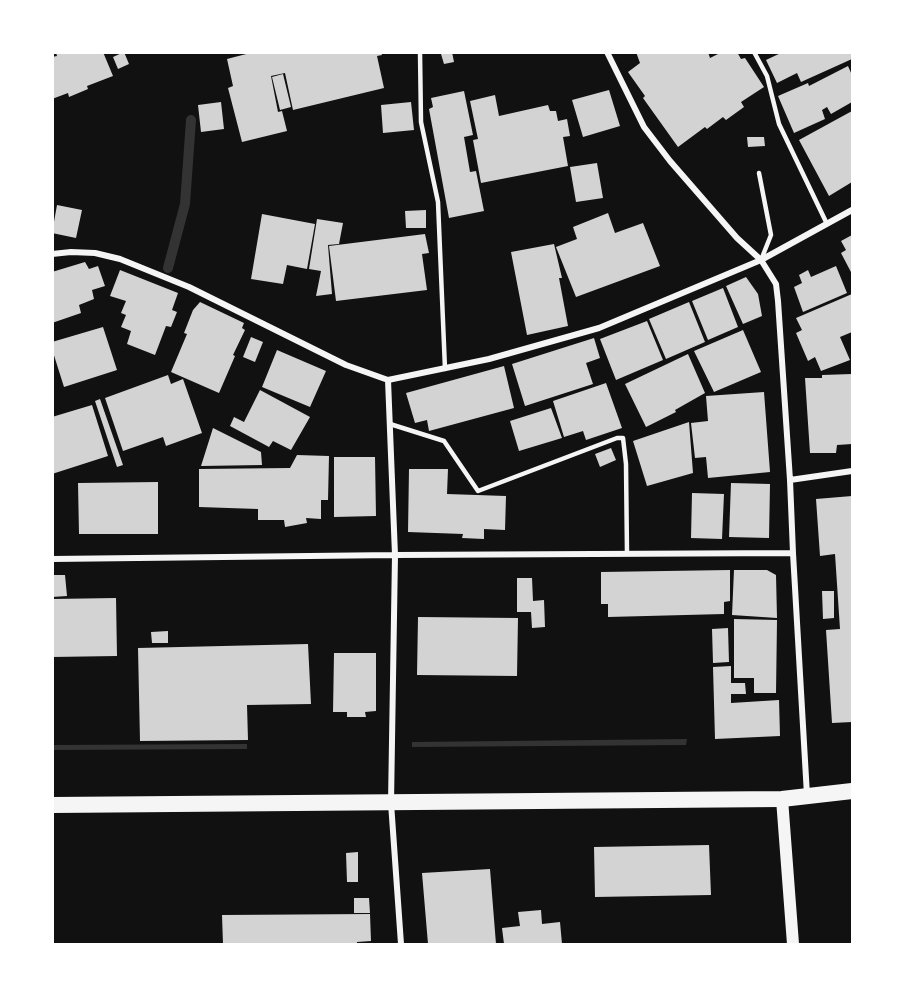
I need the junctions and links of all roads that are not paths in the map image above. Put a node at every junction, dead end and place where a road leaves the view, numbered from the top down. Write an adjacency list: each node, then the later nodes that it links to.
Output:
1 (420, 52): 9 (lane)
2 (607, 52): 8 (street)
3 (754, 52): 6 (lane)
4 (759, 173): 8 (lane)
5 (852, 210): 6 (street)
6 (827, 224): 8 (street)
7 (52, 254): 10 (street)
8 (761, 260): 9 (street); 13 (street)
9 (445, 369): 10 (street)
10 (388, 380): 11 (street)
11 (390, 424): 15 (lane); 16 (street)
12 (852, 471): 13 (street)
13 (790, 480): 14 (street)
14 (793, 553): 15 (street); 19 (street)
15 (627, 554): 16 (street)
16 (395, 555): 17 (street); 21 (street)
17 (52, 559)
18 (852, 791): 19 (highway)
19 (807, 796): 20 (highway)
20 (782, 799): 21 (highway); 24 (main road)
21 (391, 803): 22 (highway); 23 (street)
22 (52, 806)
23 (401, 945)
24 (793, 945)

